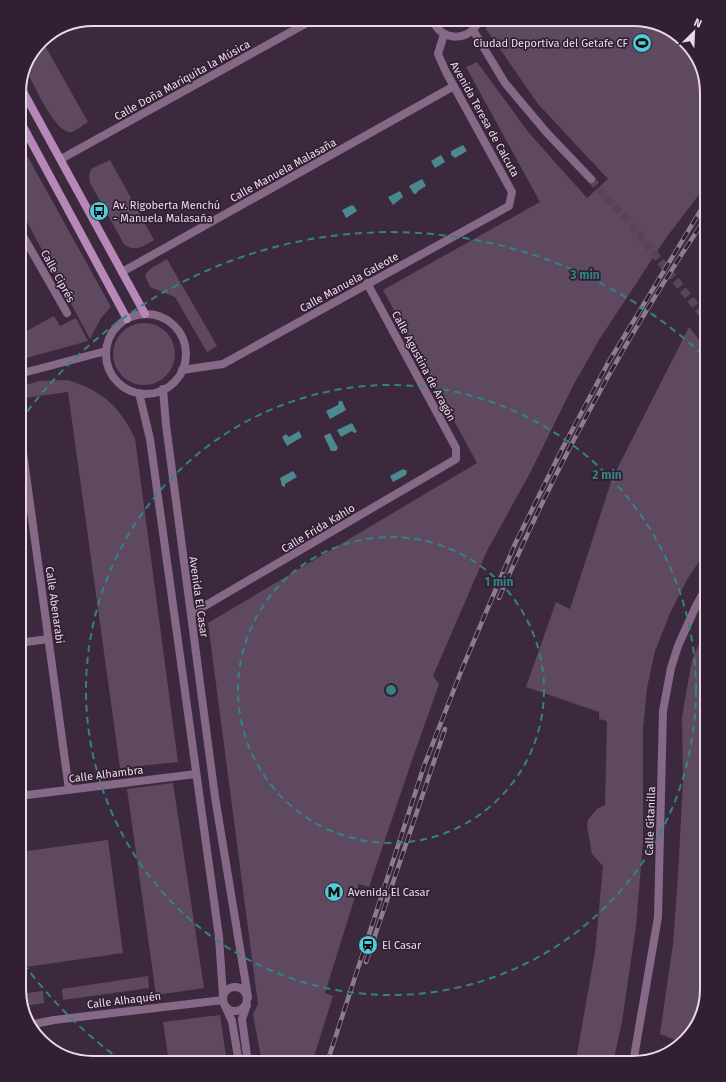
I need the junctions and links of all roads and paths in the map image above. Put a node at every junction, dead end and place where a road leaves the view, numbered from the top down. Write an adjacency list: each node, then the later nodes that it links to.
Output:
1 (301, 26): 9 (street, Calle Doña Mariquita la Música)
2 (436, 26): 5 (street)
3 (475, 26): 4 (street)
4 (473, 30): 5 (street); 10 (street)
5 (444, 34): 6 (street, Avenida Teresa de Calcuta)
6 (454, 86): 11 (street, Avenida Teresa de Calcuta); 13 (street, Calle Manuela Malasaña)
7 (26, 97): 9 (street)
8 (26, 132): 17 (street)
9 (60, 159): 13 (street)
10 (591, 179)
11 (512, 192): 14 (street, Calle Manuela Galeote)
12 (26, 241): 15 (street, Calle Ciprés)
13 (122, 272): 16 (street)
14 (367, 284): 19 (street, Calle Manuela Galeote); 23 (street, Calle Agustina de Aragón)
15 (67, 313)
16 (145, 314): 17 (street); 19 (street)
17 (127, 318): 18 (street)
18 (106, 351): 20 (street); 22 (street)
19 (182, 370): 21 (street)
20 (26, 372)
21 (163, 389): 22 (street); 26 (street, Avenida El Casar)
22 (139, 393): 29 (street)
23 (456, 459): 26 (street, Calle Frida Kahlo)
24 (26, 475): 27 (street, Calle Abenarabi)
25 (700, 600): 37 (street, Calle Gitanilla)
26 (190, 614): 33 (street, Avenida El Casar)
27 (48, 639): 28 (street); 30 (street, Calle Abenarabi)
28 (26, 642)
29 (196, 774): 30 (street, Calle Alhambra); 32 (street)
30 (69, 790): 31 (street, Calle Alhambra)
31 (26, 795)
32 (224, 1000): 33 (street); 33 (street); 34 (street, Calle Alhaquén); 35 (street)
33 (248, 1000): 36 (street, Avenida El Casar)
34 (36, 1024)
35 (238, 1056)
36 (247, 1056)
37 (634, 1056)

